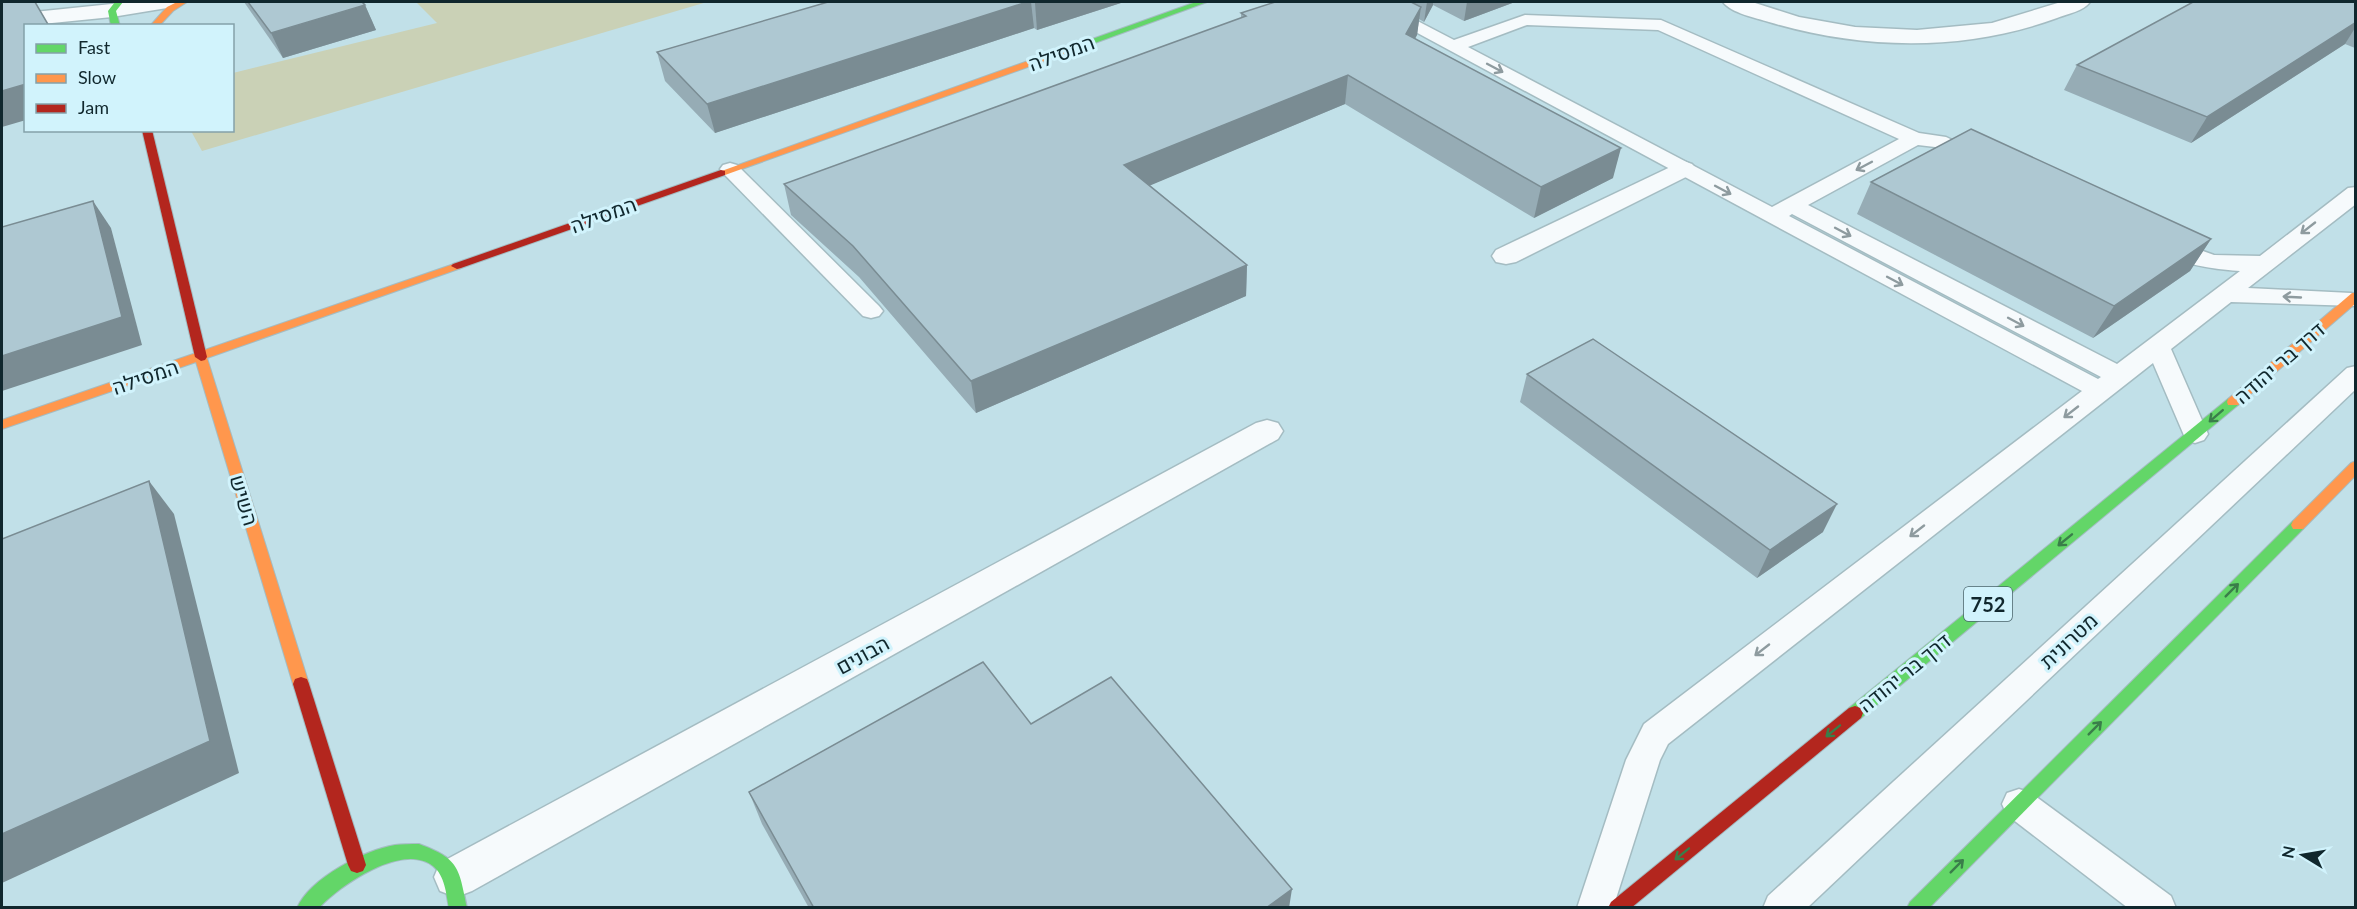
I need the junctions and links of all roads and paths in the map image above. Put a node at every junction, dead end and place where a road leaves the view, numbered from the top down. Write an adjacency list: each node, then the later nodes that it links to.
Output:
1 (88, 2): 9 (street)
2 (167, 2): 8 (street)
3 (183, 2): 10 (street)
4 (1203, 2): 15 (street, המסילה)
5 (1369, 2): 11 (lane)
6 (1734, 2): 7 (street)
7 (2079, 2)
8 (116, 13): 9 (street)
9 (3, 22)
10 (156, 24)
11 (1454, 46): 13 (lane); 16 (lane, one-way to 16)
12 (147, 132): 26 (street, השיש)
13 (1915, 139): 14 (lane); 18 (lane, one-way to 18)
14 (1992, 166)
15 (730, 169): 24 (lane); 26 (street, המסילה)
16 (1683, 169): 18 (lane, one-way to 18); 20 (street)
17 (2355, 194): 21 (lane, one-way to 21)
18 (1782, 210): 28 (lane, one-way to 28)
19 (2142, 235): 21 (lane)
20 (1506, 256)
21 (2265, 262): 22 (lane)
22 (2223, 294): 23 (lane, one-way to 22); 25 (lane)
23 (2353, 298): 31 (street, דרך בר יהודה / 752, one-way to 31)
24 (871, 311)
25 (2157, 344): 28 (lane); 31 (lane)
26 (201, 357): 29 (street, המסילה); 34 (street, השיש)
27 (2355, 374): 39 (lane, מטרונית)
28 (2108, 383): 37 (lane, one-way to 37)
29 (2, 425)
30 (1268, 431): 35 (street, הבונים)
31 (2195, 434): 38 (street, דרך בר יהודה / 752, one-way to 38)
32 (2355, 466): 33 (street, one-way to 32)
33 (2019, 804): 40 (street, one-way to 33); 41 (lane)
34 (357, 865): 35 (street); 36 (street)
35 (457, 892)
36 (306, 908)
37 (1595, 908)
38 (1617, 908)
39 (1781, 908)
40 (1916, 908)
41 (2158, 908)

